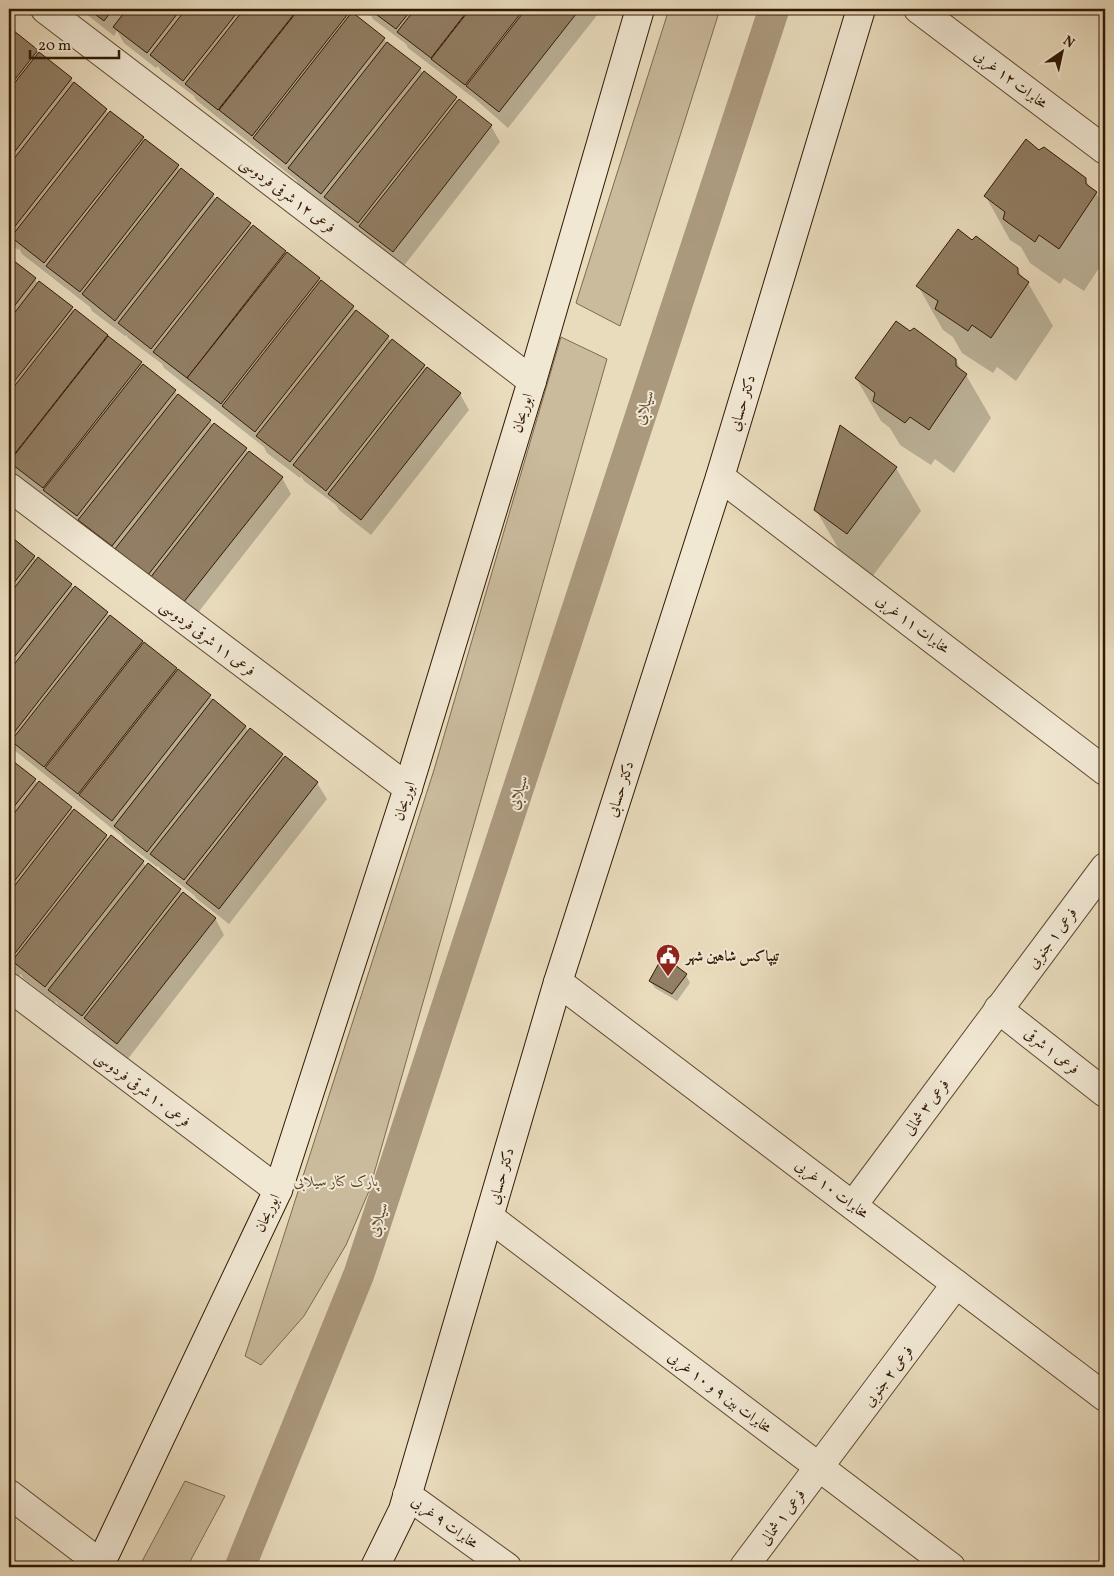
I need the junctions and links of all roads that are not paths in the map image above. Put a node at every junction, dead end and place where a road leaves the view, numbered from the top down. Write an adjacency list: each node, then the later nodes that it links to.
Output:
1 (45, 9): 6 (street, فرعی ۱۲ شرقی فردوسی)
2 (640, 9): 6 (street, ابوریحان)
3 (861, 9): 7 (street, دکتر حسابی)
4 (918, 9): 5 (street, مخابرات ۱۲ غربی)
5 (1105, 150)
6 (532, 381): 10 (street, ابوریحان)
7 (720, 477): 9 (street, مخابرات ۱۱ غربی); 12 (street, دکتر حسابی)
8 (9, 487): 10 (street, فرعی ۱۱ شرقی فردوسی)
9 (1105, 771)
10 (408, 788): 16 (street, ابوریحان)
11 (1105, 868): 14 (street, فرعی ۱ جنوبی)
12 (558, 982): 17 (street, مخابرات ۱۰ غربی); 18 (street, دکتر حسابی)
13 (9, 987): 16 (street, فرعی ۱۰ شرقی فردوسی)
14 (998, 1009): 15 (street, فرعی ۱ شرقی); 17 (street, فرعی ۳ شمالی)
15 (1105, 1093)
16 (278, 1190): 24 (street, ابوریحان)
17 (853, 1205): 19 (street, مخابرات ۱۰ غربی)
18 (489, 1217): 21 (street, مخابرات بین ۹ و ۱۰ غربی); 23 (street, دکتر حسابی)
19 (956, 1284): 20 (street, مخابرات ۱۰ غربی); 21 (street, فرعی ۲ جنوبی)
20 (1105, 1397)
21 (820, 1468): 27 (street, فرعی ۱ شمالی); 28 (street, مخابرات بین ۹ و ۱۰ غربی)
22 (9, 1494): 24 (street)
23 (407, 1494): 25 (street, دکتر حسابی); 26 (street, مخابرات ۹ غربی)
24 (100, 1566)
25 (375, 1567)
26 (507, 1567)
27 (744, 1567)
28 (951, 1567)

